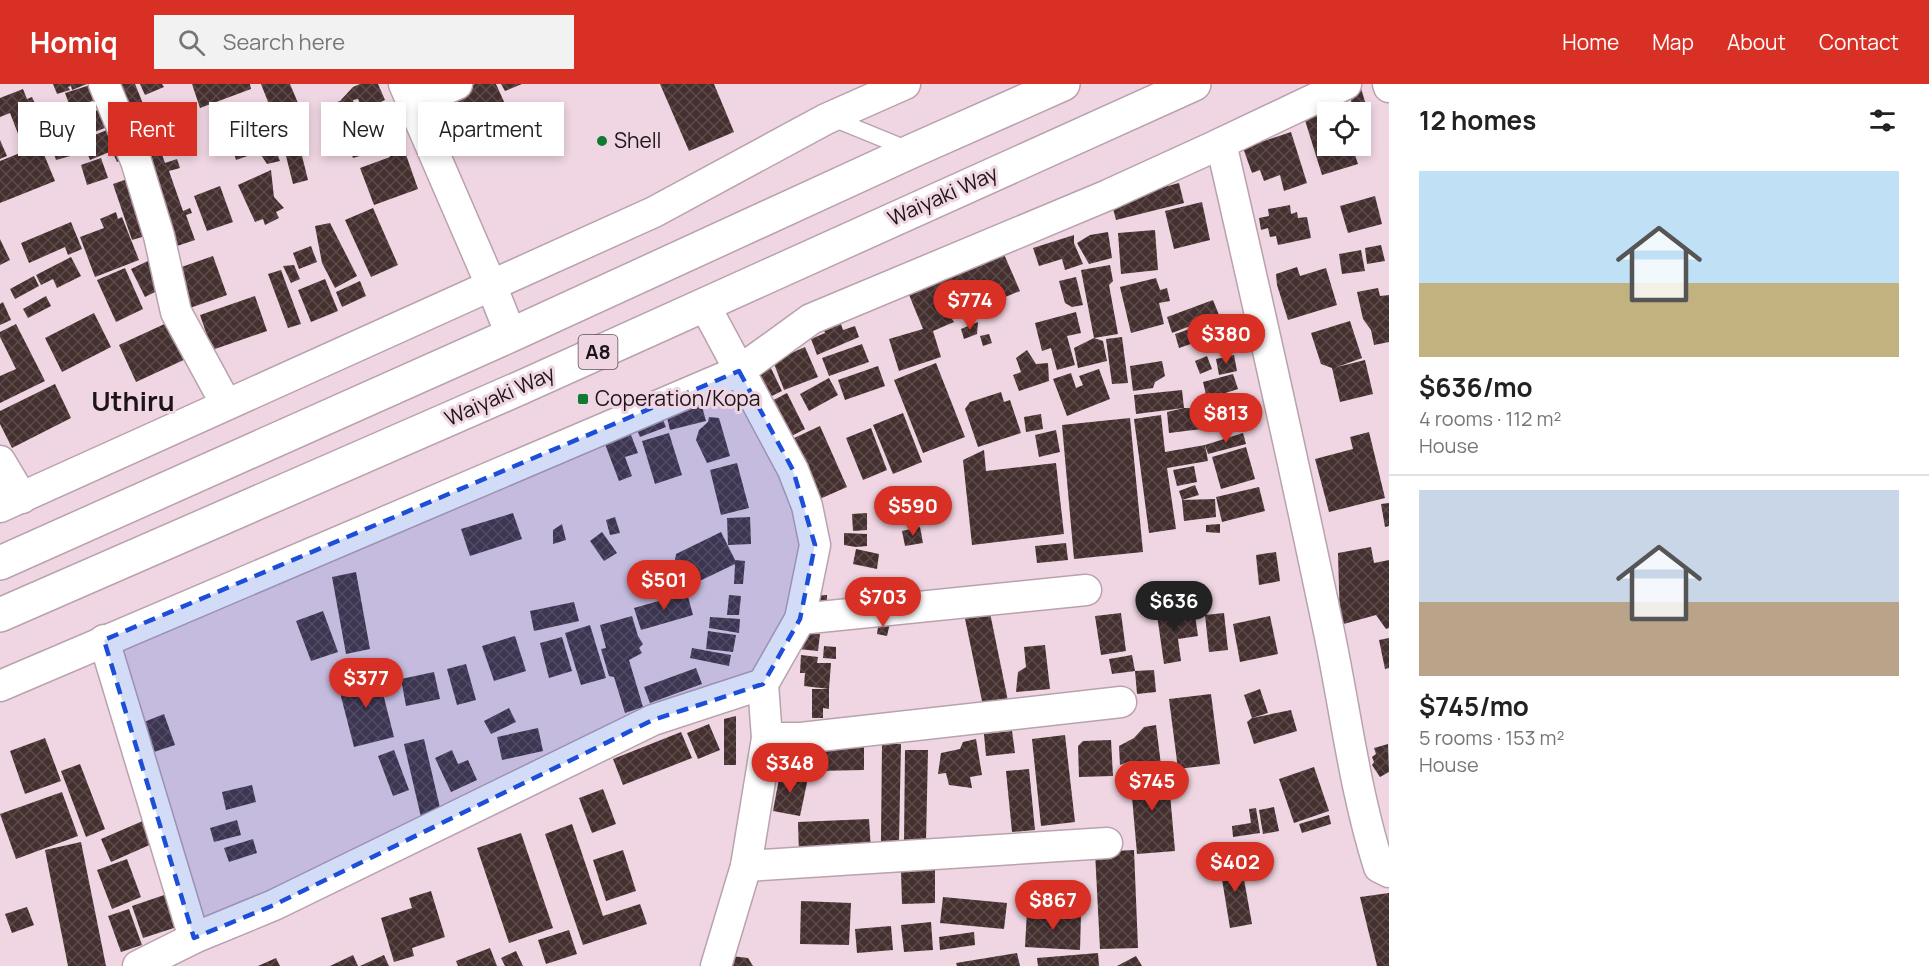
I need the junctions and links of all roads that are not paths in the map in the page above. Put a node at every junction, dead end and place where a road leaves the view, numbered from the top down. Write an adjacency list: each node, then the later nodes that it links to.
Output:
1 (104, 84): 15 (street)
2 (457, 84): 7 (street)
3 (905, 84): 8 (street)
4 (1063, 84): 10 (highway, A8)
5 (1194, 84): 12 (highway, Waiyaki Way / A8)
6 (1346, 84): 9 (street)
7 (407, 94): 11 (street)
8 (829, 117): 10 (lane); 11 (street)
9 (1220, 144): 14 (street); 29 (street)
10 (912, 151): 13 (highway, A8)
11 (492, 285): 13 (street); 15 (street)
12 (704, 304): 14 (street); 20 (highway, Waiyaki Way / A8)
13 (510, 335): 18 (highway, A8)
14 (739, 371): 21 (street); 22 (street)
15 (226, 404): 17 (street)
16 (0, 461): 17 (street)
17 (11, 502)
18 (0, 563)
19 (1086, 590): 21 (street)
20 (0, 615)
21 (800, 619): 23 (street)
22 (104, 640): 24 (street); 30 (street)
23 (763, 684): 26 (street); 30 (street)
24 (0, 686)
25 (1121, 702): 26 (street)
26 (766, 738): 28 (street)
27 (1107, 843): 28 (street)
28 (746, 866): 32 (street)
29 (1389, 872)
30 (194, 938): 31 (street)
31 (138, 966)
32 (717, 966)

